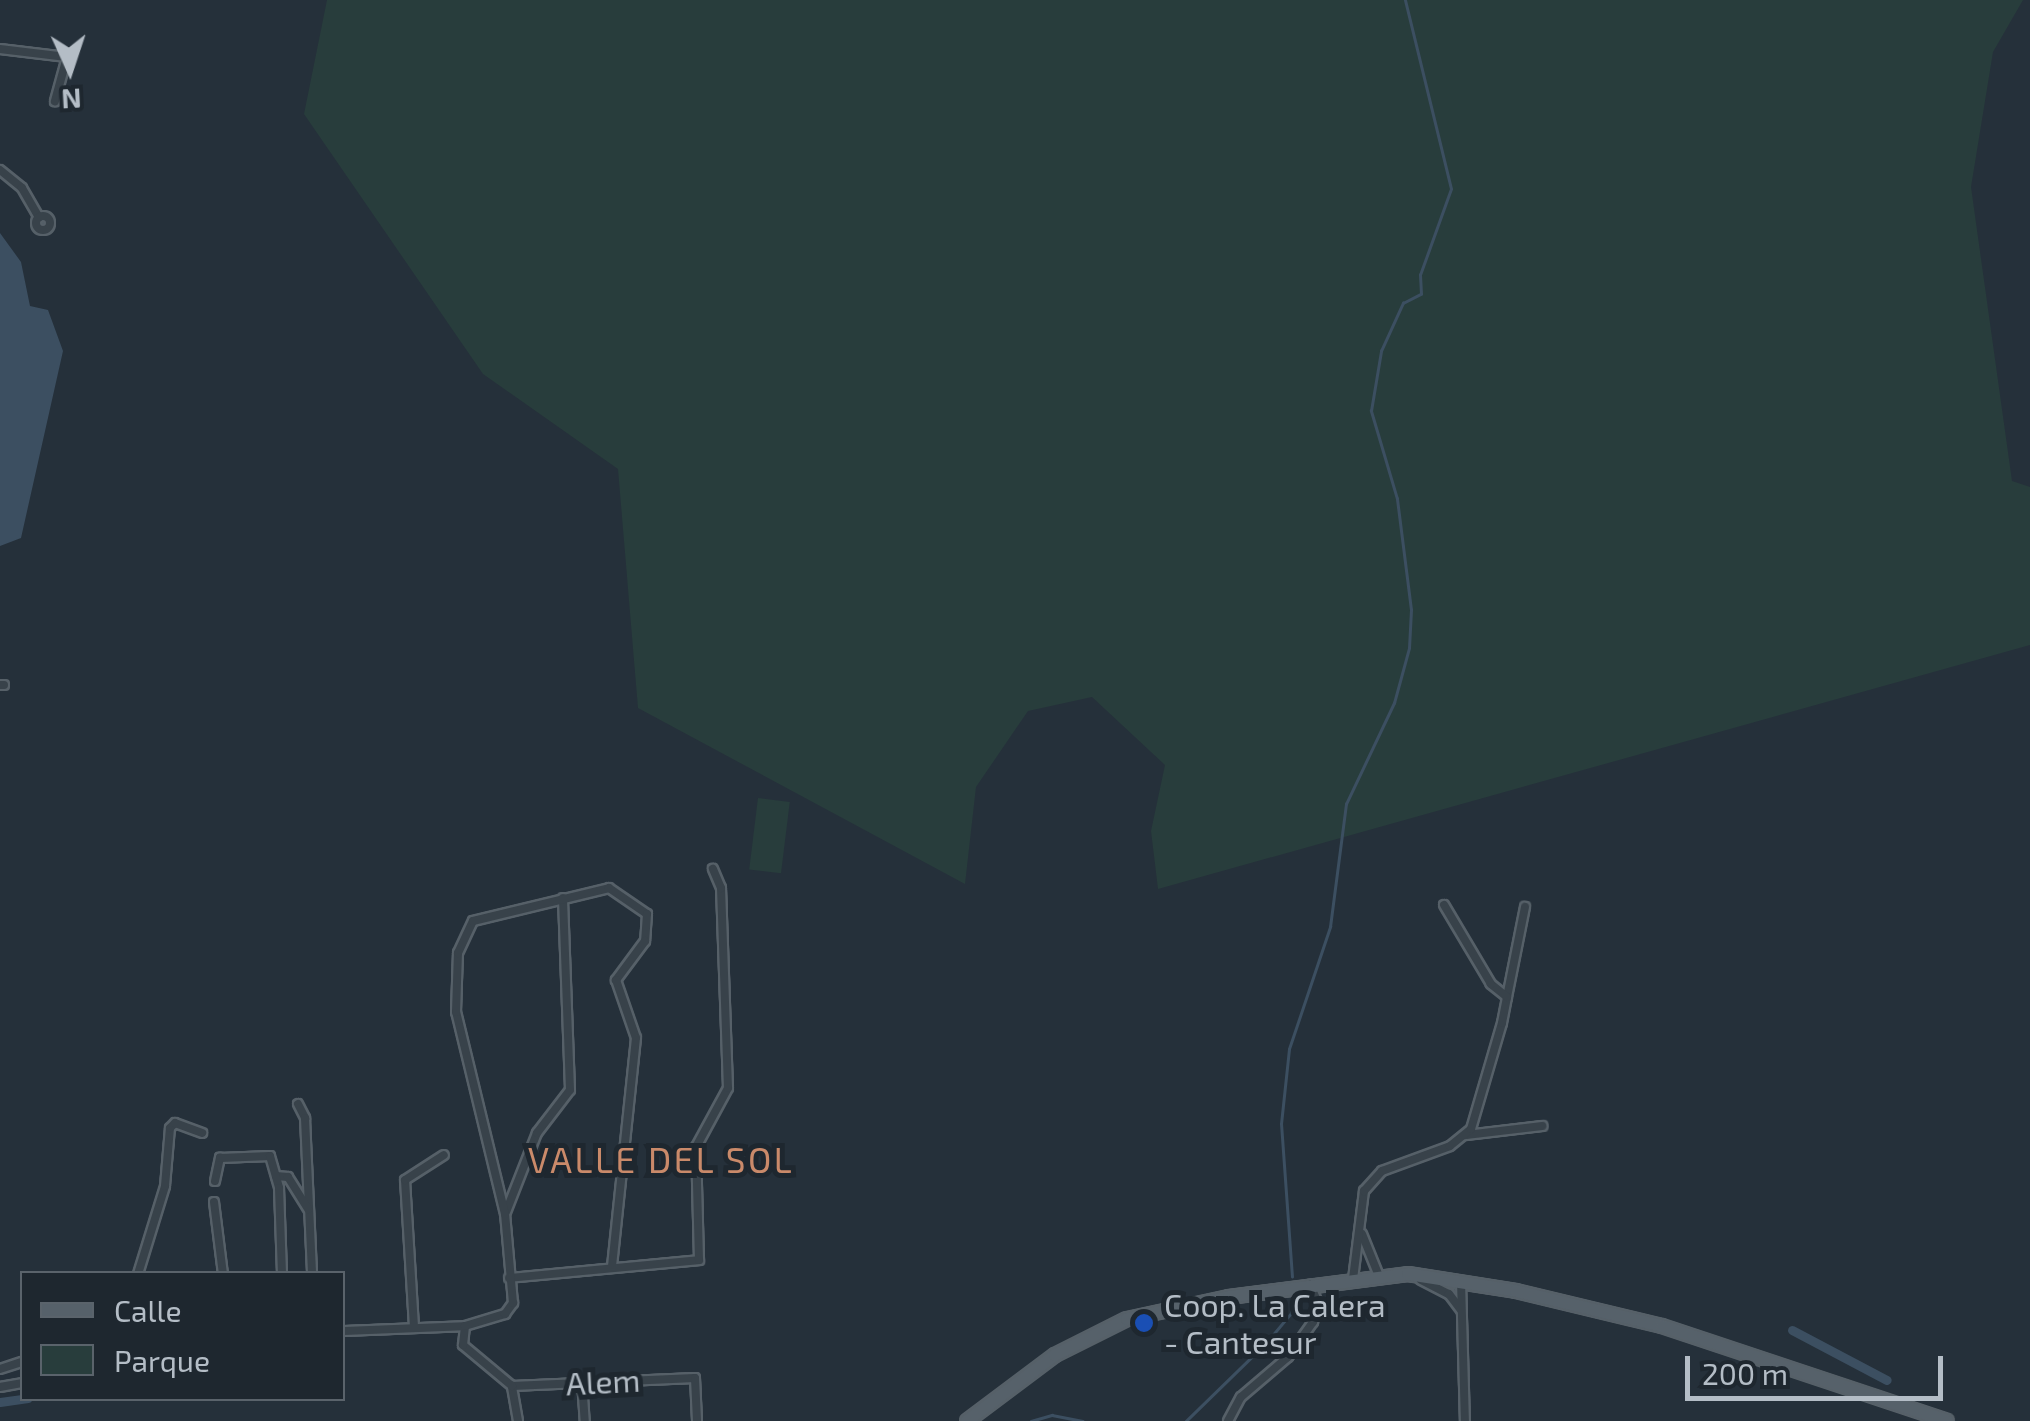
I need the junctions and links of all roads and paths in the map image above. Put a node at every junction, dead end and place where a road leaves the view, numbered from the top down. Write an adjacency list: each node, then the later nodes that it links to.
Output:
1 (0, 49): 2 (street)
2 (55, 101)
3 (0, 170): 4 (street)
4 (39, 218)
5 (713, 868): 21 (street)
6 (562, 898): 19 (street); 19 (street); 21 (street)
7 (1444, 905): 9 (street)
8 (1525, 906): 9 (street)
9 (1507, 997): 13 (street)
10 (298, 1104): 18 (street)
11 (1542, 1126): 13 (street)
12 (202, 1132): 22 (street)
13 (1466, 1135): 20 (street)
14 (444, 1155): 34 (street)
15 (276, 1176): 16 (street); 18 (street); 24 (street)
16 (215, 1181)
17 (214, 1202): 23 (street)
18 (309, 1210): 25 (street)
19 (505, 1214): 28 (street)
20 (1360, 1230): 27 (street); 29 (street)
21 (612, 1267): 28 (street)
22 (139, 1271)
23 (222, 1271)
24 (282, 1271)
25 (312, 1271)
26 (1408, 1274): 27 (main road); 30 (main road); 32 (street)
27 (1379, 1276): 29 (main road)
28 (509, 1278): 33 (street)
29 (1354, 1279): 31 (main road)
30 (1461, 1280): 32 (street); 38 (main road)
31 (1310, 1285): 42 (main road); 43 (street)
32 (1463, 1314): 44 (street)
33 (465, 1326): 34 (street); 37 (street)
34 (414, 1327): 35 (street)
35 (345, 1330)
36 (582, 1382): 37 (street, Alem); 40 (street); 41 (street, Alem)
37 (512, 1386): 39 (street)
38 (1921, 1417): 45 (main road)
39 (518, 1421)
40 (585, 1421)
41 (697, 1421)
42 (967, 1421)
43 (1228, 1421)
44 (1465, 1421)
45 (1946, 1421)

